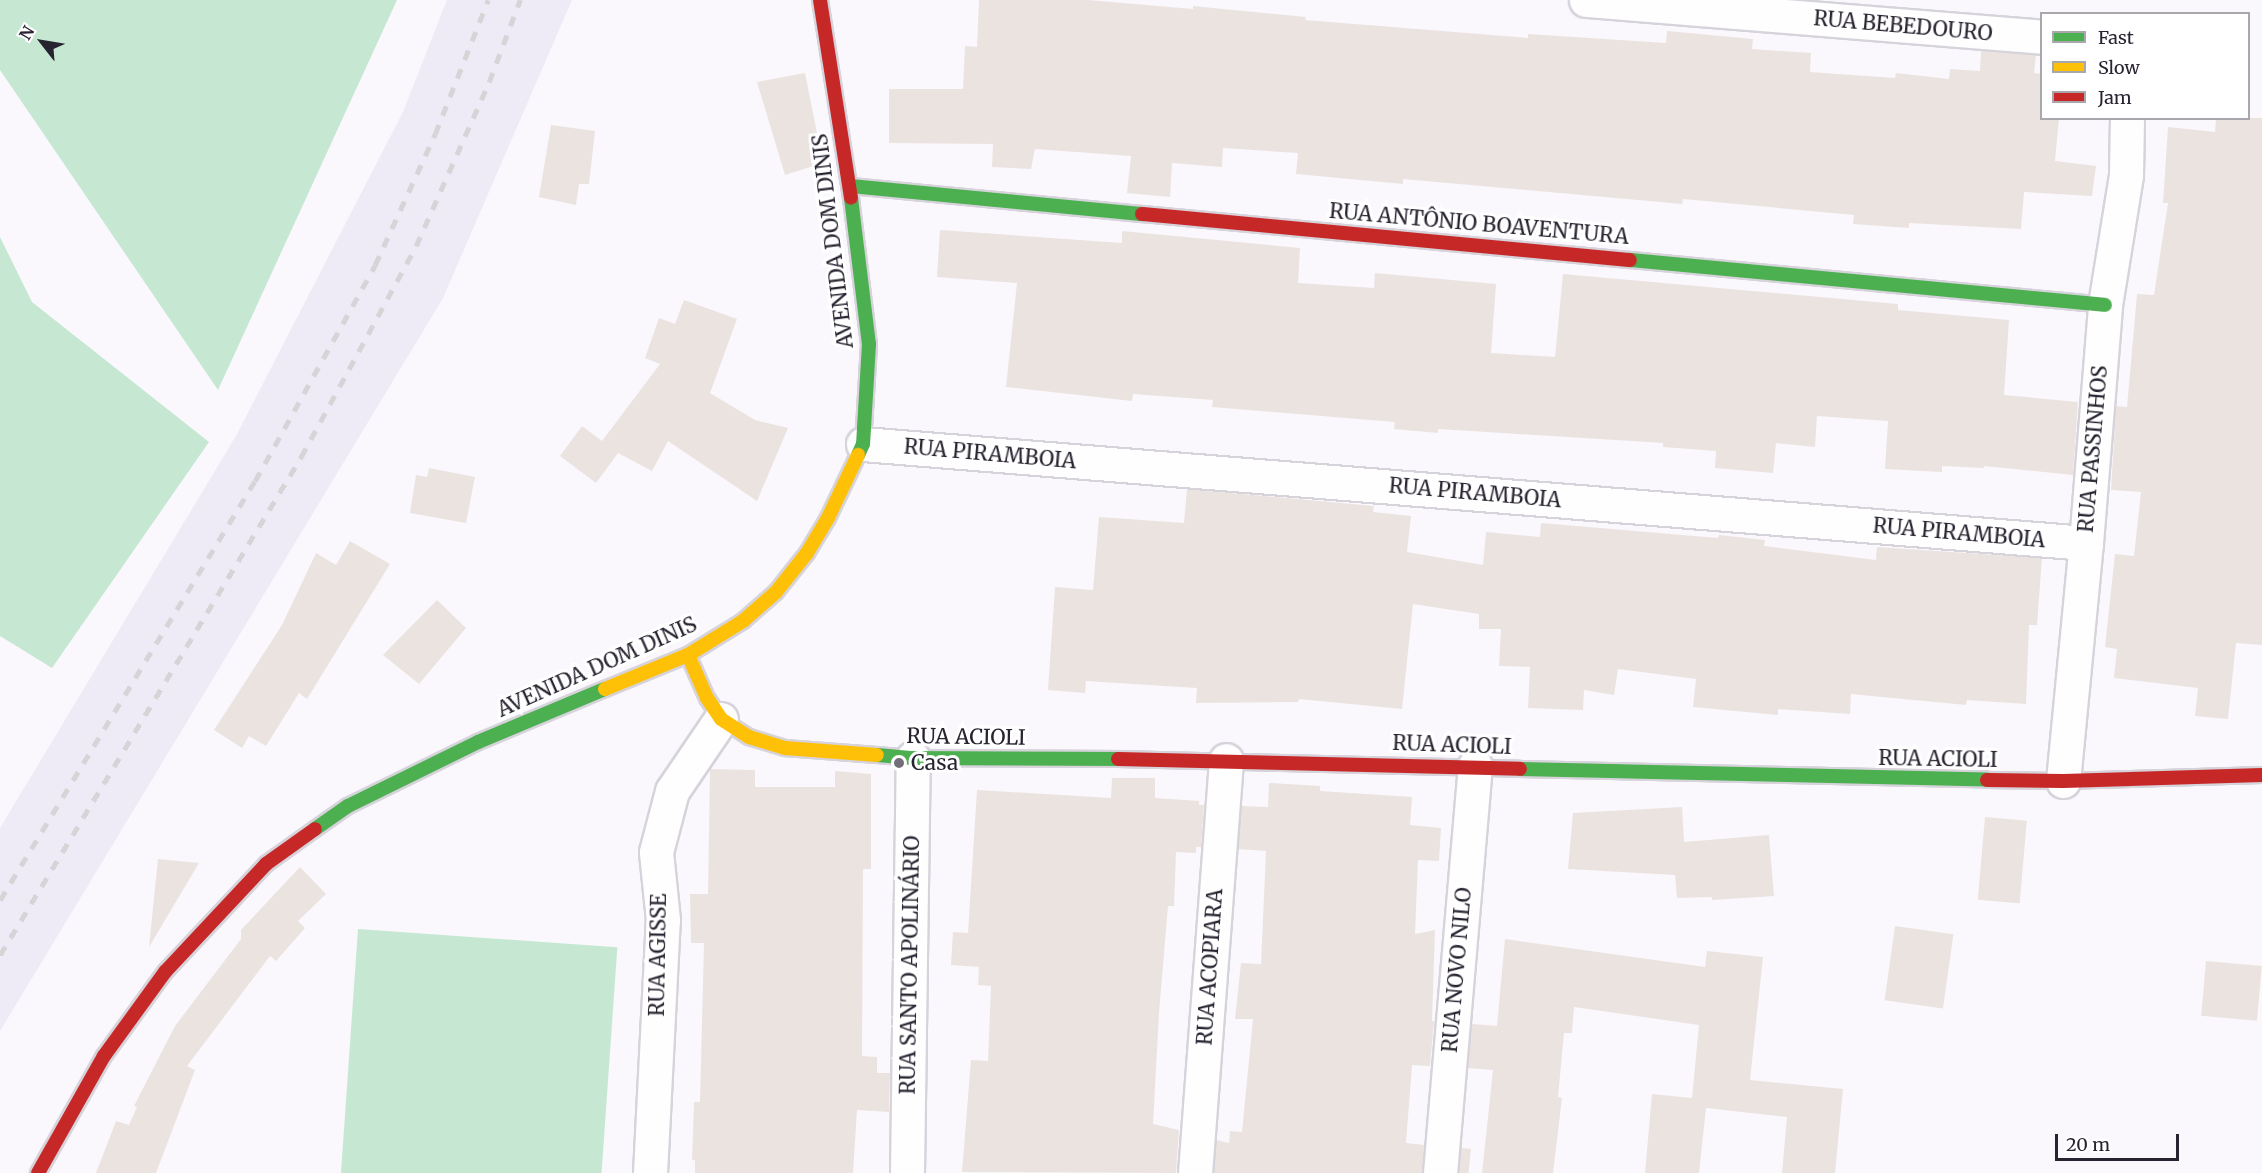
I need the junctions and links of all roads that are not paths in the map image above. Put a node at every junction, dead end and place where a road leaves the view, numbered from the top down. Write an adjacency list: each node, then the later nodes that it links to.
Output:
1 (1586, 0): 3 (street, RUA BEBEDOURO)
2 (820, 5): 5 (street, AVENIDA DOM DINIS)
3 (2040, 37)
4 (2127, 120): 6 (street, RUA PASSINHOS)
5 (850, 186): 6 (street, RUA ANTÔNIO BOAVENTURA); 7 (street, AVENIDA DOM DINIS)
6 (2105, 305): 8 (street, RUA PASSINHOS)
7 (863, 444): 8 (street, RUA PIRAMBOIA); 9 (street, AVENIDA DOM DINIS)
8 (2086, 543): 15 (street, RUA PASSINHOS)
9 (688, 655): 10 (street, RUA ACIOLI); 16 (street, AVENIDA DOM DINIS)
10 (720, 719): 11 (street, RUA ACIOLI); 17 (street, RUA AGISSE)
11 (913, 758): 12 (street, RUA ACIOLI); 18 (street, RUA SANTO APOLINÁRIO)
12 (1226, 760): 13 (street, RUA ACIOLI); 19 (street, RUA ACOPIARA)
13 (1475, 766): 15 (street, RUA ACIOLI); 20 (street, RUA NOVO NILO)
14 (2262, 775): 15 (street, RUA ACIOLI)
15 (2062, 781)
16 (38, 1173)
17 (650, 1173)
18 (907, 1173)
19 (1195, 1173)
20 (1440, 1173)

